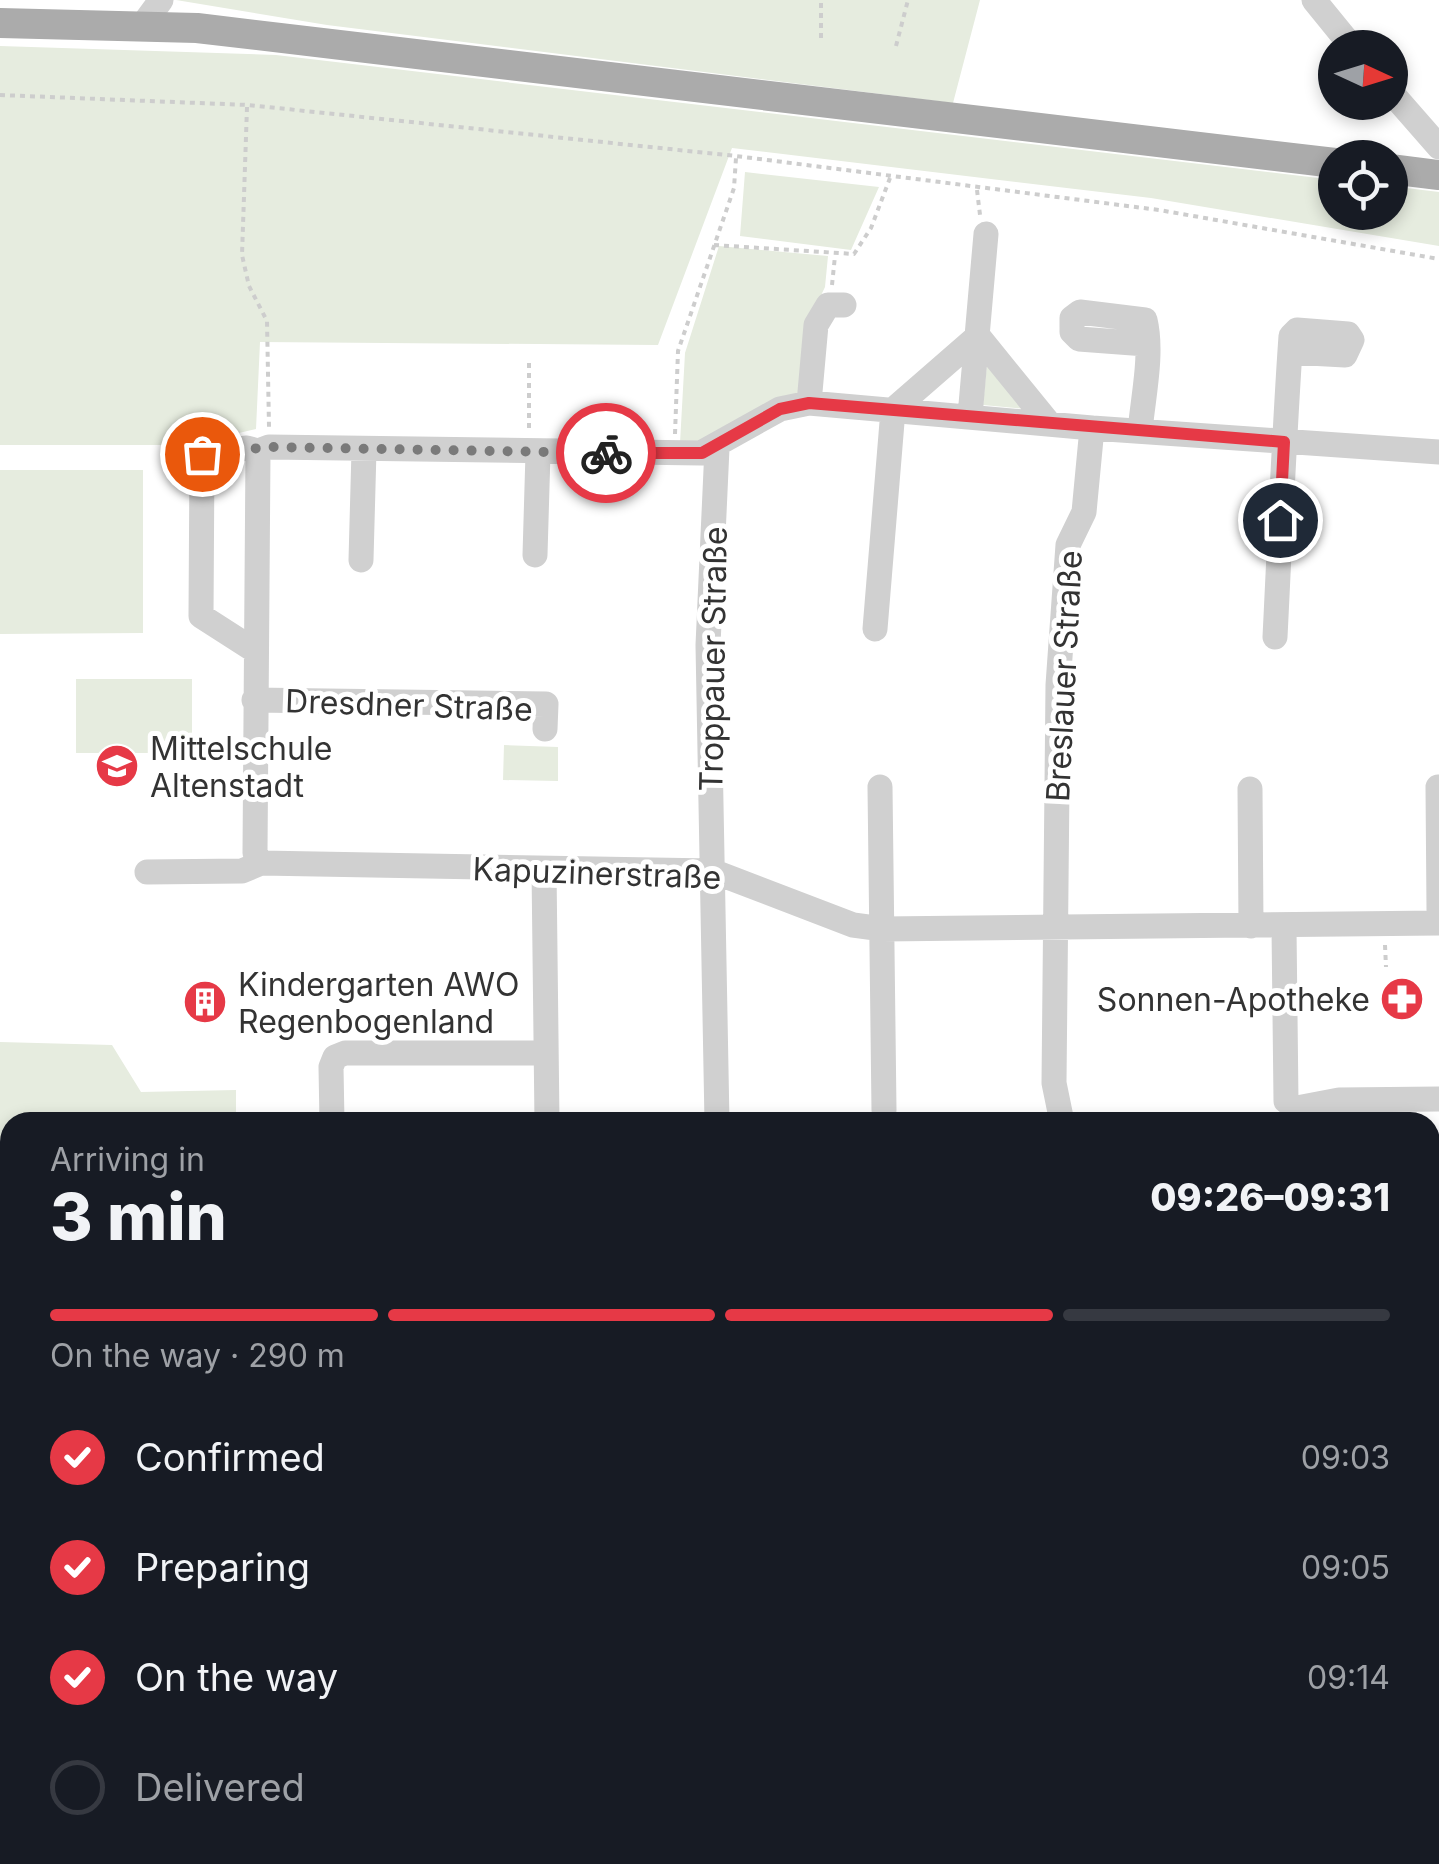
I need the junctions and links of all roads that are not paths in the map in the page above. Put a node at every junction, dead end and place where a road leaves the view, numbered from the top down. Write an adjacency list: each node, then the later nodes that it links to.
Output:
1 (162, 0): 4 (street)
2 (1314, 0): 5 (street)
3 (0, 24): 4 (main road)
4 (142, 26): 8 (main road)
5 (1338, 30)
6 (1408, 111): 7 (street)
7 (1439, 147)
8 (1318, 161)
9 (1408, 171): 10 (main road)
10 (1439, 175)
11 (986, 234): 13 (street)
12 (836, 305): 16 (street)
13 (978, 336): 17 (street); 18 (street); 19 (street)
14 (1146, 344): 21 (street)
15 (1290, 352): 22 (street)
16 (809, 403): 17 (street); 23 (street)
17 (893, 410): 18 (street); 30 (street)
18 (970, 416): 19 (street)
19 (1047, 422): 20 (street)
20 (1092, 428): 21 (street); 45 (street, Breslauer Straße)
21 (1140, 431): 22 (street)
22 (1284, 442): 26 (street); 31 (street)
23 (717, 448): 27 (street); 40 (street, Troppauer Straße)
24 (264, 449): 25 (street); 32 (street); 32 (street)
25 (364, 450): 27 (street); 29 (street)
26 (1439, 452)
27 (533, 453): 28 (street)
28 (534, 555)
29 (361, 560)
30 (874, 630)
31 (1276, 637)
32 (254, 650): 33 (street)
33 (254, 700): 34 (street, Dresdner Straße); 38 (street)
34 (545, 729)
35 (880, 787): 47 (street)
36 (1438, 787): 42 (street)
37 (1250, 789): 44 (street)
38 (261, 863): 39 (street, Kapuzinerstraße); 41 (street, Kapuzinerstraße)
39 (544, 869): 40 (street, Kapuzinerstraße); 48 (street)
40 (712, 871): 47 (street, Kapuzinerstraße); 53 (street, Troppauer Straße)
41 (146, 872)
42 (1439, 910)
43 (1439, 923): 46 (street, Kapuzinerstraße)
44 (1251, 926): 45 (street, Kapuzinerstraße); 46 (street, Kapuzinerstraße)
45 (1054, 927): 47 (street, Kapuzinerstraße); 54 (street, Breslauer Straße)
46 (1284, 928): 55 (street)
47 (883, 929): 50 (street)
48 (543, 1054): 51 (street); 52 (street)
49 (1439, 1099): 56 (street)
50 (884, 1110)
51 (332, 1112)
52 (547, 1112)
53 (717, 1112)
54 (1060, 1112)
55 (1300, 1112)
56 (1313, 1112)
57 (315, 1864): 58 (street)
58 (667, 1864)

